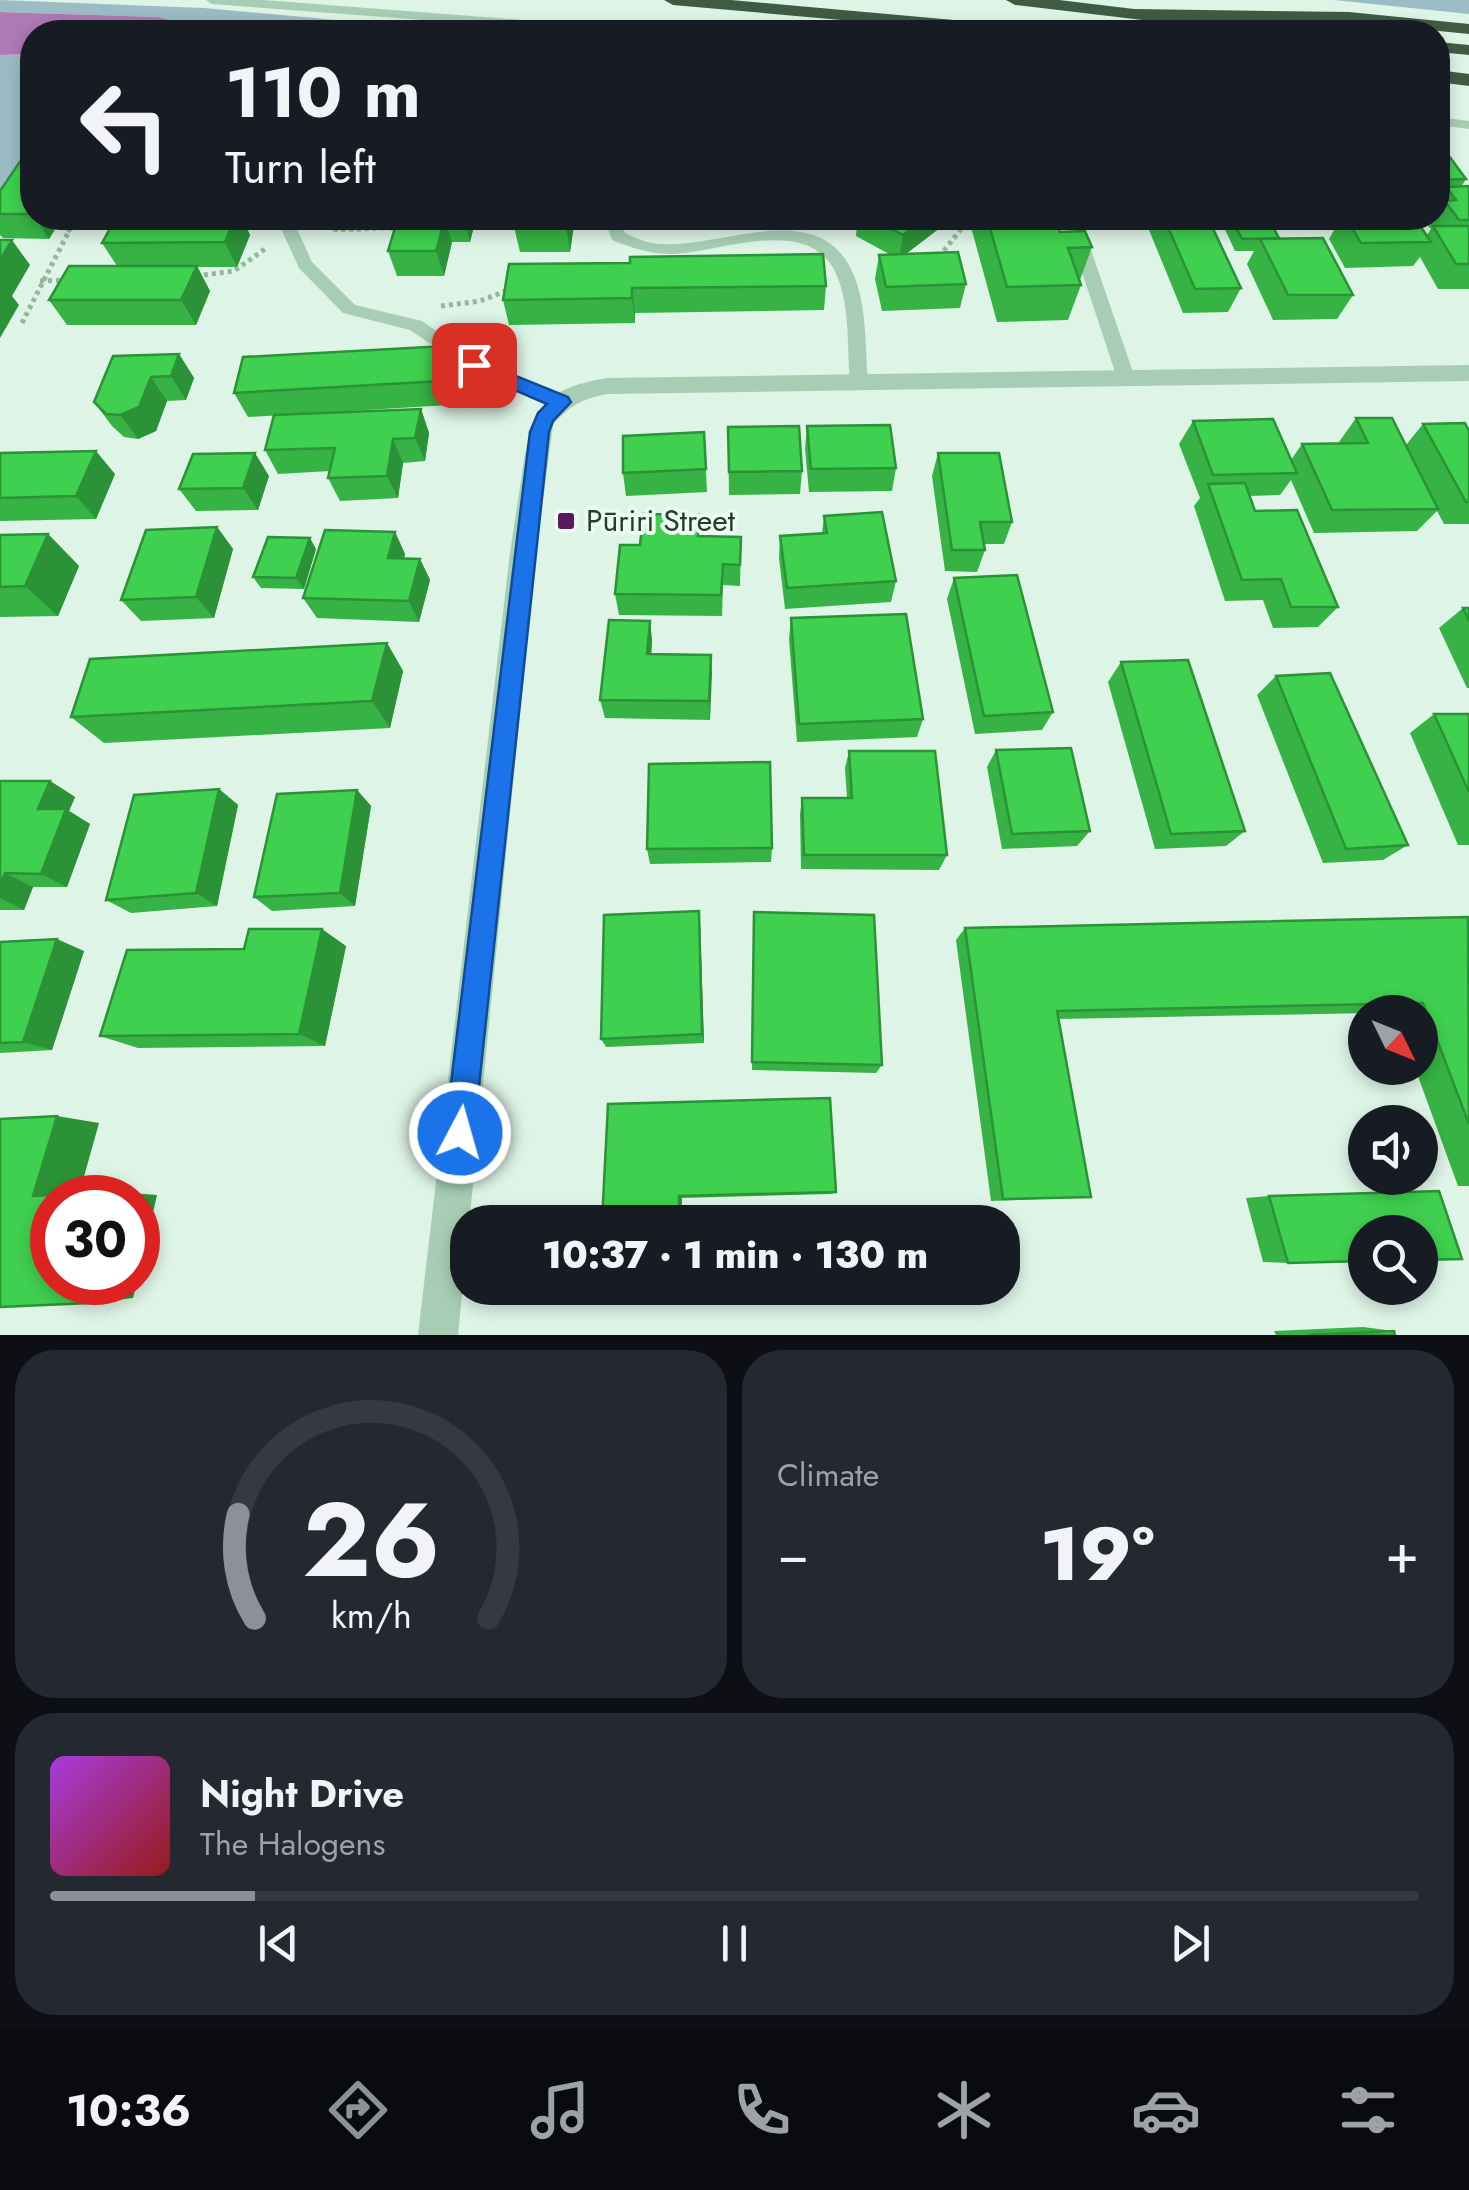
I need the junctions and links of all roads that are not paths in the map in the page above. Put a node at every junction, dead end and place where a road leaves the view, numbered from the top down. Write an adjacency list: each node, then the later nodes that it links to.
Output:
1 (212, 0): 5 (lane)
2 (674, 0): 6 (highway)
3 (1015, 0): 4 (highway)
4 (1133, 14): 7 (highway); 8 (highway)
5 (471, 20)
6 (897, 20)
7 (1191, 20)
8 (1379, 20)
9 (289, 230): 15 (lane)
10 (616, 230): 14 (lane)
11 (1076, 230): 13 (lane)
12 (1469, 373): 13 (street)
13 (1126, 378): 14 (street)
14 (859, 382): 15 (street)
15 (561, 402): 16 (street)
16 (438, 1335)

